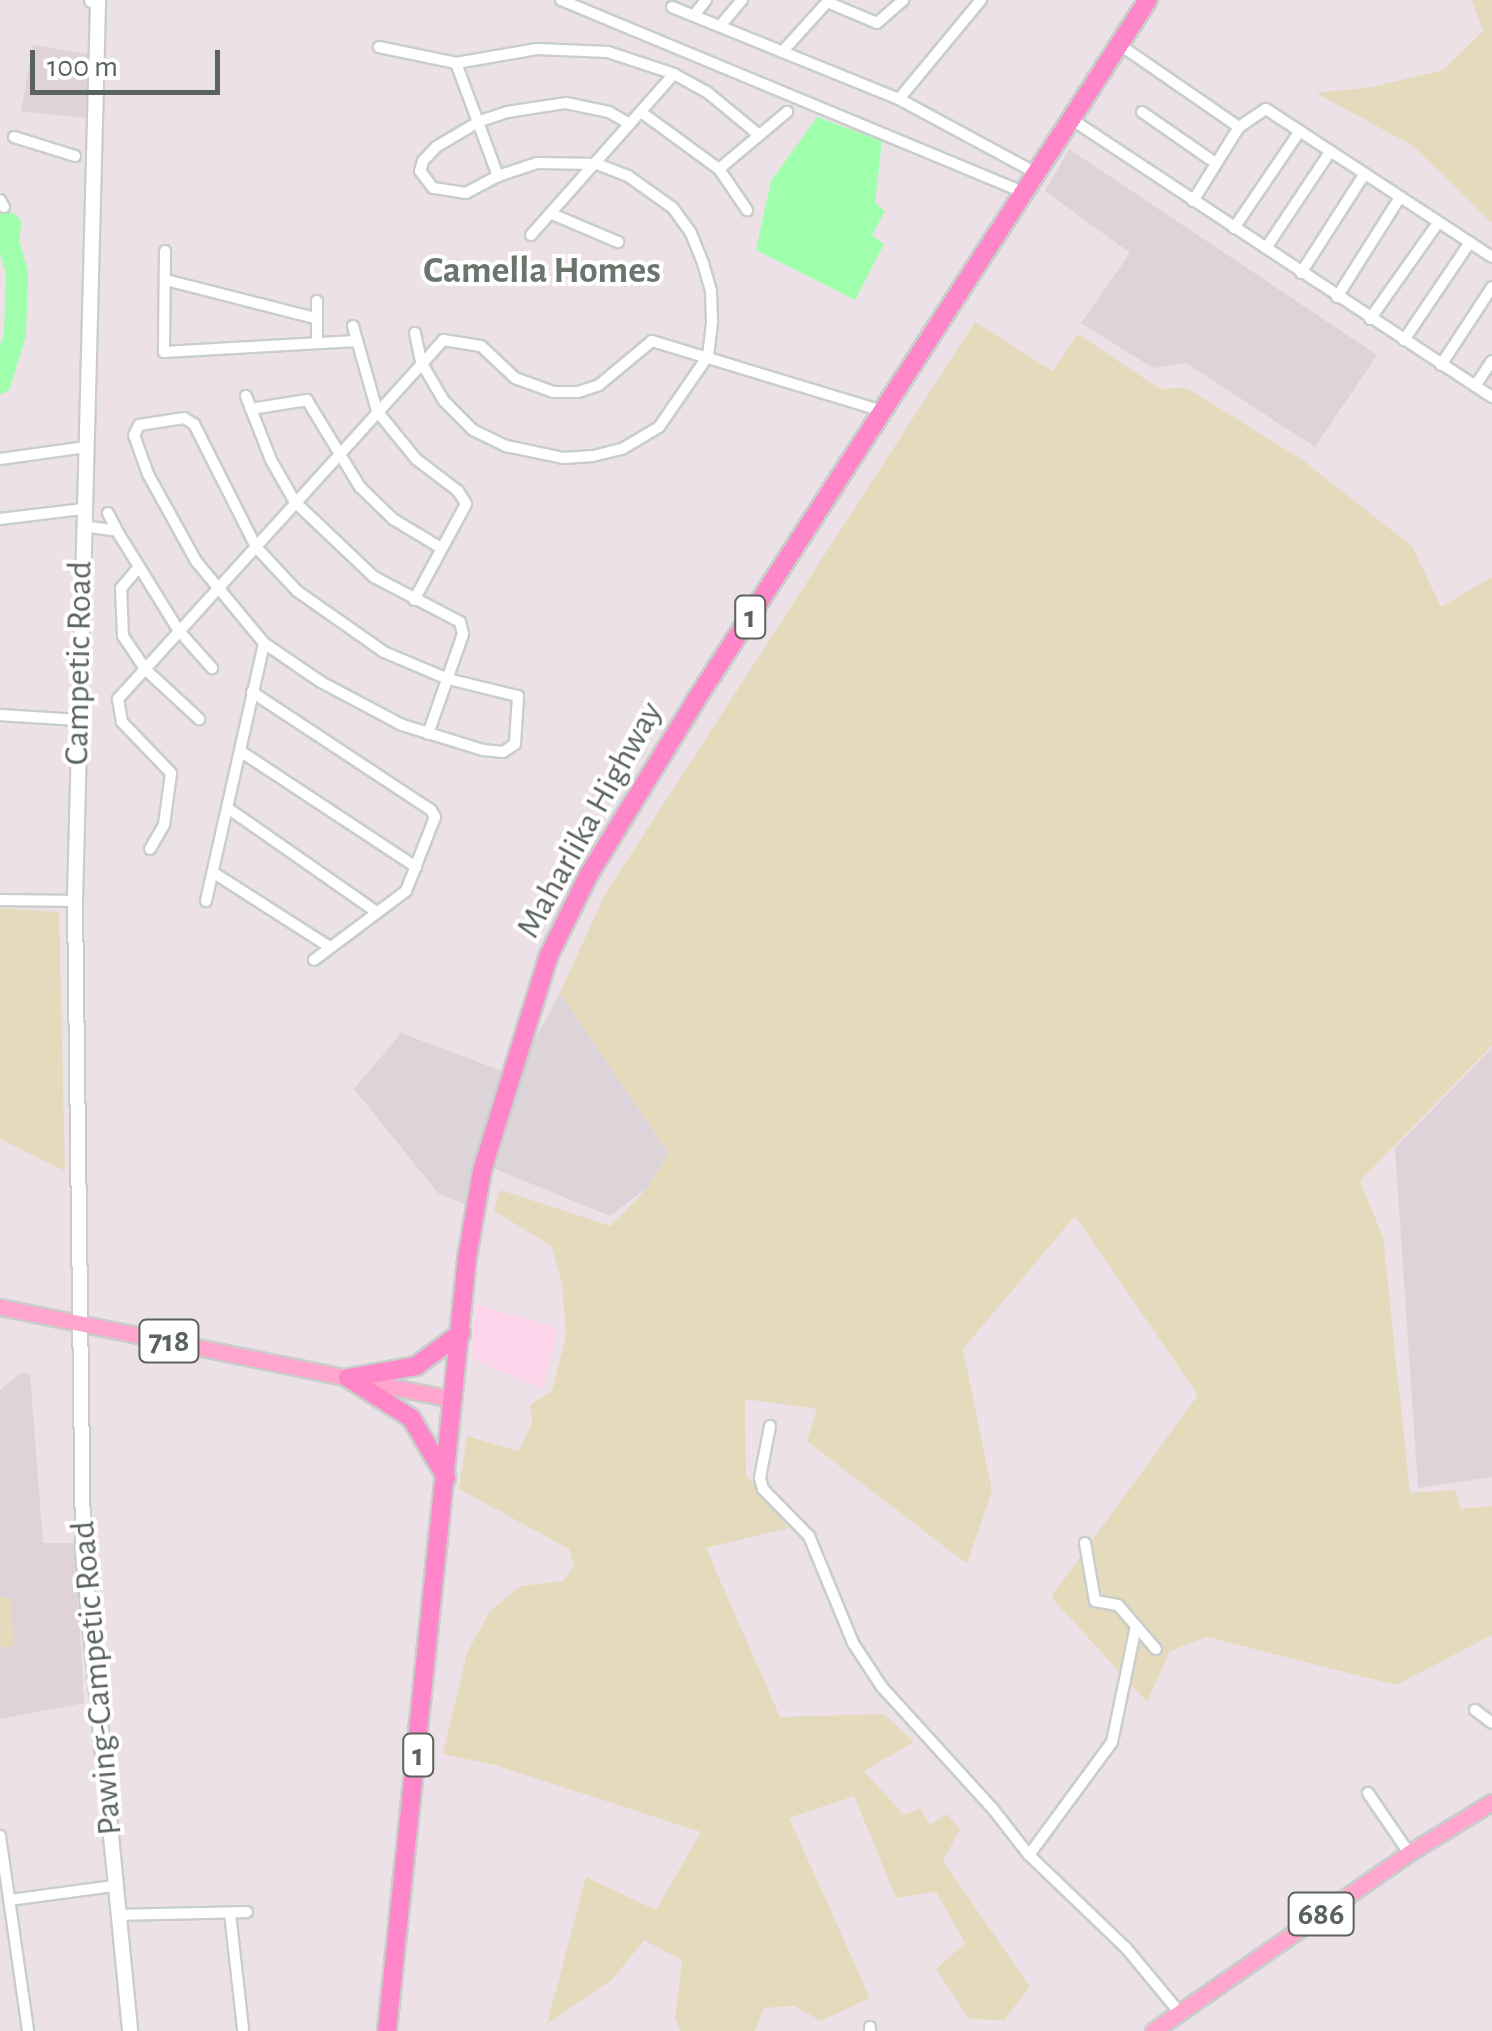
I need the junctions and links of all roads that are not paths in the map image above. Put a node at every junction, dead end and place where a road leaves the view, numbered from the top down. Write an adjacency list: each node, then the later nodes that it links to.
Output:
1 (561, 0): 36 (street)
2 (706, 0): 10 (street)
3 (742, 0): 11 (street)
4 (903, 0): 7 (street)
5 (982, 0): 17 (street)
6 (1148, 0): 12 (highway, Maharlika Highway / 1)
7 (828, 1): 14 (street)
8 (95, 2): 29 (street, Campetic Road)
9 (672, 7): 10 (street)
10 (695, 14): 11 (street)
11 (720, 26): 14 (street)
12 (1120, 45): 21 (highway, Maharlika Highway / 1); 24 (street)
13 (379, 47): 15 (street)
14 (782, 52): 17 (street)
15 (456, 63): 16 (street); 22 (street)
16 (674, 74): 18 (street); 26 (street)
17 (899, 98): 33 (street)
18 (641, 112): 23 (street); 32 (street)
19 (786, 112): 26 (street)
20 (1142, 112): 30 (street)
21 (1071, 119): 33 (highway, Maharlika Highway / 1); 38 (street)
22 (480, 121): 23 (street); 35 (street); 35 (street)
23 (630, 124): 31 (street)
24 (1239, 127): 25 (street); 30 (street)
25 (1300, 131): 28 (street); 42 (street)
26 (759, 135): 32 (street)
27 (14, 137): 29 (street)
28 (1330, 152): 34 (street); 46 (street)
29 (83, 159): 71 (street, Campetic Road)
30 (1214, 162): 38 (street)
31 (597, 164): 35 (street); 40 (street); 61 (street)
32 (720, 169): 39 (street)
33 (1036, 174): 36 (highway, Maharlika Highway / 1)
34 (1364, 175): 37 (street); 49 (street)
35 (498, 176)
36 (1024, 192): 70 (highway, Maharlika Highway / 1)
37 (1400, 199): 41 (street); 52 (street)
38 (1193, 201): 42 (street)
39 (747, 210)
40 (552, 214): 43 (street); 44 (street)
41 (1438, 222): 45 (street); 55 (street)
42 (1234, 228): 46 (street)
43 (531, 234)
44 (618, 242)
45 (1470, 242): 48 (street); 58 (street)
46 (1266, 248): 49 (street)
47 (165, 250): 50 (street)
48 (1492, 257)
49 (1301, 273): 52 (street)
50 (166, 280): 54 (street); 60 (street)
51 (1492, 287): 64 (street)
52 (1336, 297): 55 (street)
53 (318, 301): 54 (street)
54 (316, 318): 60 (street)
55 (1370, 319): 58 (street)
56 (353, 326): 59 (street)
57 (414, 332): 63 (street)
58 (1404, 340): 64 (street)
59 (356, 341): 60 (street); 69 (street)
60 (316, 342)
61 (708, 356): 63 (street); 63 (street); 70 (street)
62 (1492, 361): 65 (street)
63 (421, 362): 69 (street)
64 (1442, 365): 65 (street)
65 (1475, 386): 67 (street)
66 (246, 396): 68 (street)
67 (1492, 398)
68 (251, 409): 72 (street); 74 (street)
69 (377, 411): 72 (street); 81 (street)
70 (883, 411): 108 (highway, Maharlika Highway / 1)
71 (86, 447): 73 (street); 75 (street, Campetic Road)
72 (338, 455): 74 (street); 81 (street)
73 (0, 459)
74 (295, 502): 80 (street); 84 (street)
75 (83, 508): 77 (street); 78 (street, Campetic Road)
76 (108, 513): 79 (street)
77 (0, 520)
78 (83, 526): 79 (street); 93 (street, Campetic Road)
79 (117, 531): 82 (street)
80 (256, 546): 83 (street); 83 (street); 89 (street)
81 (441, 548): 84 (street)
82 (138, 568): 85 (street); 88 (street)
83 (215, 589): 85 (street); 86 (street)
84 (414, 600): 89 (street)
85 (179, 631): 87 (street); 88 (street)
86 (264, 642): 90 (street); 94 (street)
87 (212, 668)
88 (145, 669): 92 (street); 97 (street)
89 (448, 680): 94 (street); 94 (street)
90 (252, 692): 95 (street); 98 (street)
91 (0, 715): 93 (street)
92 (199, 719)
93 (78, 720): 101 (street, Campetic Road)
94 (428, 734)
95 (240, 751): 96 (street); 98 (street)
96 (229, 809): 99 (street); 103 (street)
97 (150, 849)
98 (416, 866): 103 (street)
99 (214, 872): 102 (street); 104 (street)
100 (0, 900): 101 (street)
101 (74, 901): 107 (street, Campetic Road)
102 (206, 901)
103 (375, 911): 104 (street)
104 (328, 946): 105 (street)
105 (314, 960)
106 (0, 1307): 107 (main road, 718)
107 (82, 1324): 109 (main road, 718); 123 (street, Pawing-Campetic Road)
108 (461, 1333): 109 (highway); 110 (highway, Maharlika Highway / 1)
109 (348, 1378): 110 (main road, 718); 112 (highway)
110 (453, 1399): 112 (highway, Maharlika Highway / 1)
111 (770, 1426): 122 (street)
112 (446, 1478): 132 (highway, Maharlika Highway / 1)
113 (1085, 1542): 114 (street)
114 (1136, 1626): 115 (street); 122 (street)
115 (1156, 1648)
116 (1475, 1710): 117 (street)
117 (1492, 1723)
118 (1368, 1793): 121 (street)
119 (1492, 1802): 121 (main road, 686)
120 (0, 1836): 124 (street)
121 (1409, 1853): 128 (main road, 686)
122 (1029, 1855): 128 (street)
123 (114, 1886): 124 (street); 127 (street, Pawing-Campetic Road)
124 (10, 1900): 130 (street)
125 (246, 1912): 126 (street)
126 (230, 1913): 127 (street); 129 (street)
127 (117, 1915): 131 (street, Pawing-Campetic Road)
128 (1180, 2013): 133 (main road, 686)
129 (243, 2029)
130 (28, 2031)
131 (130, 2031)
132 (387, 2031)
133 (1153, 2031)

